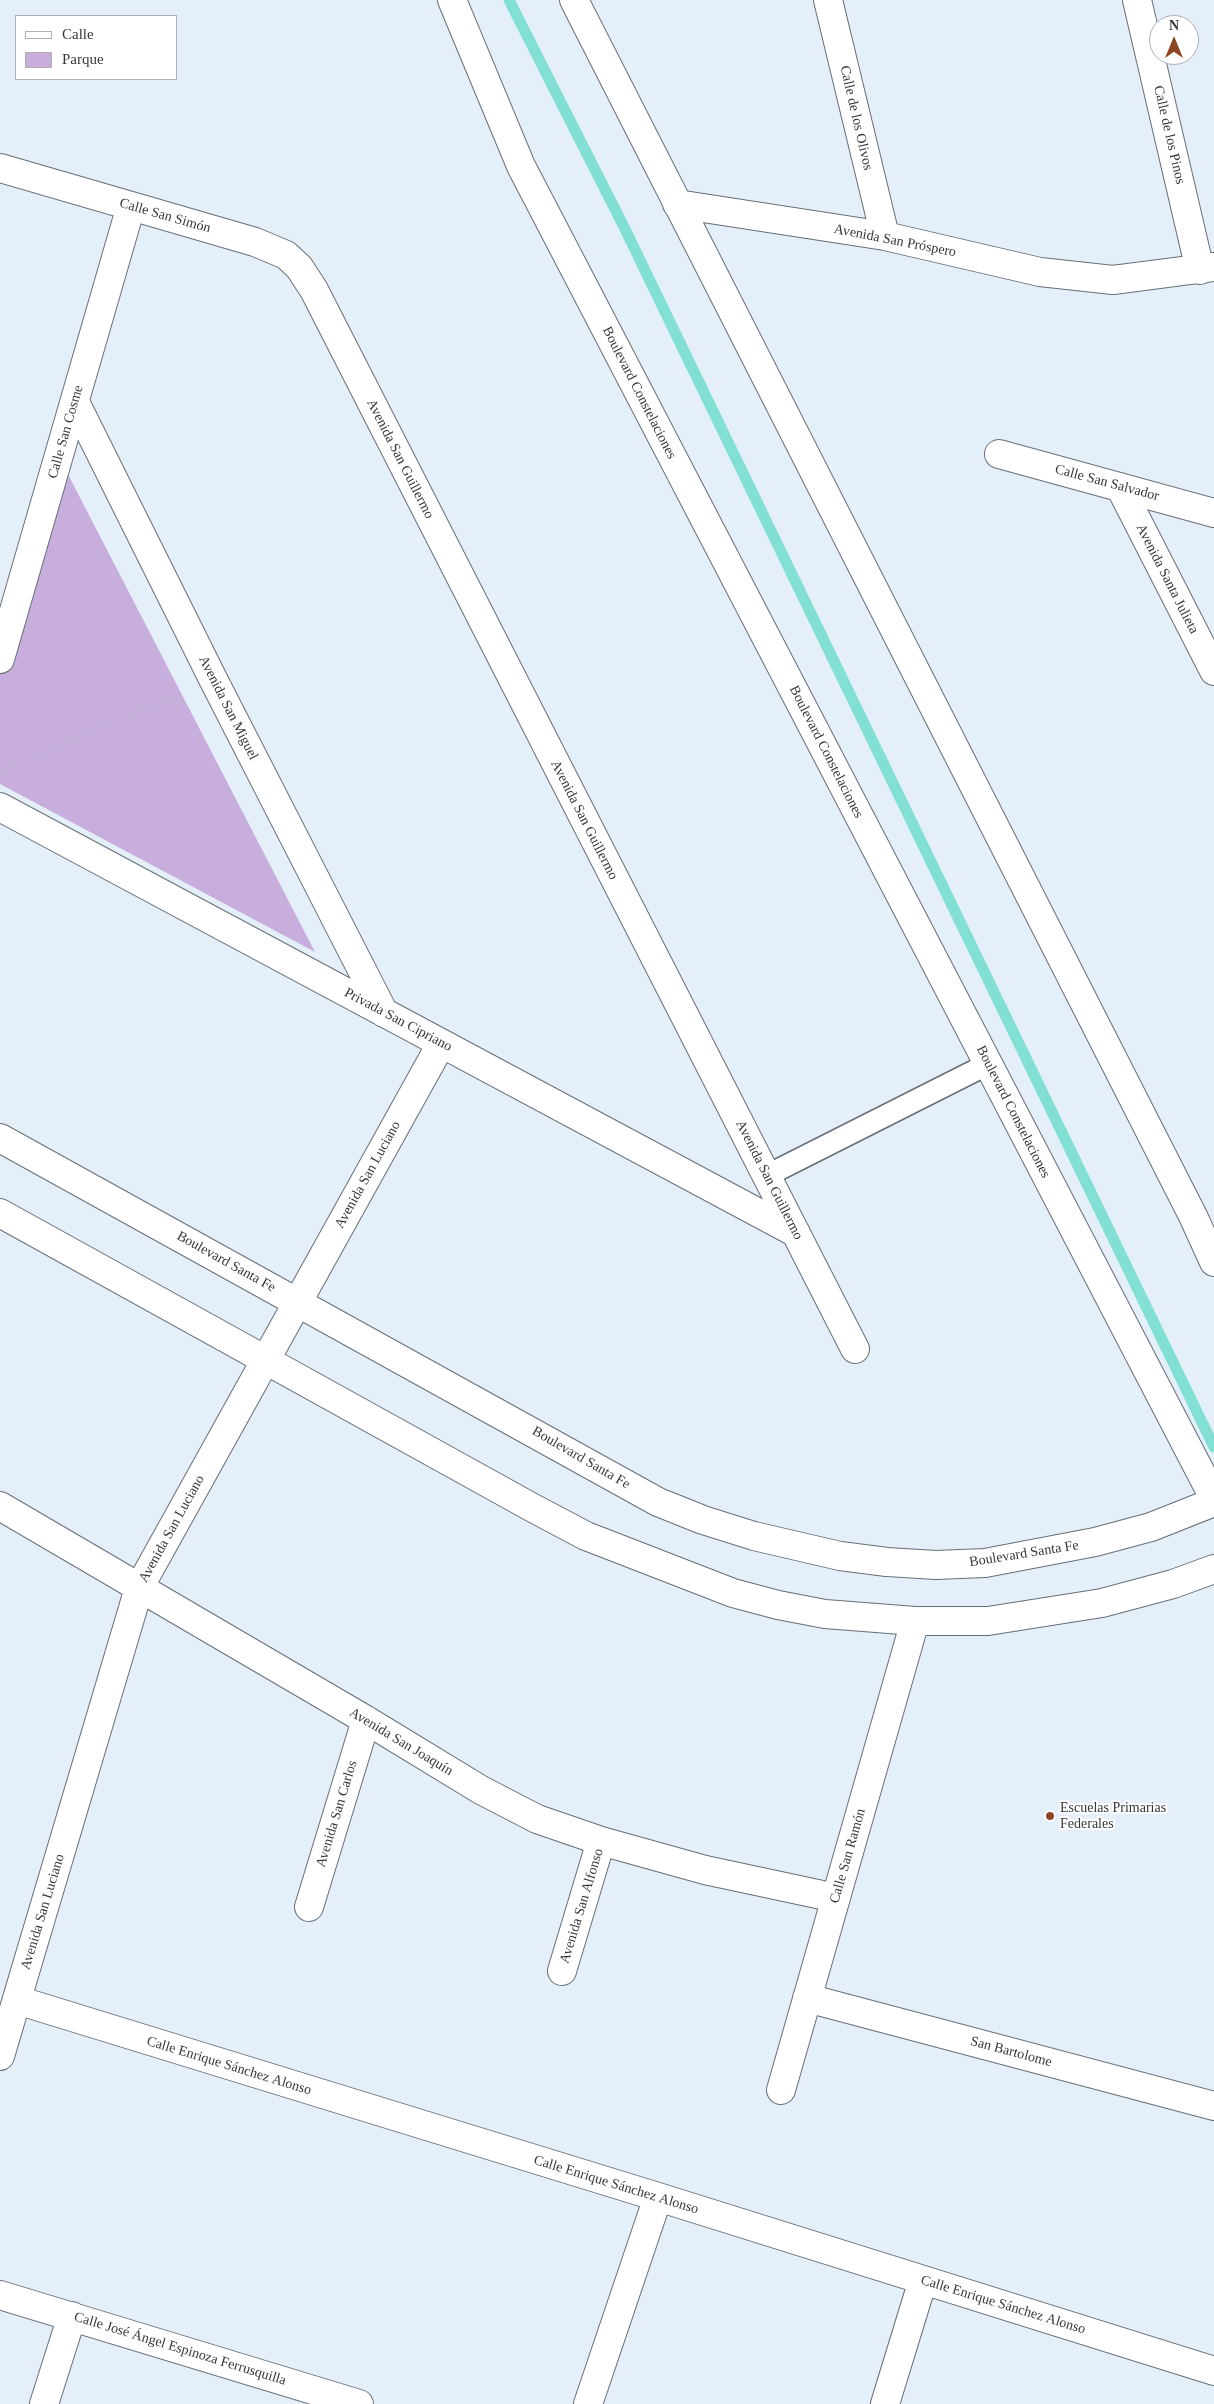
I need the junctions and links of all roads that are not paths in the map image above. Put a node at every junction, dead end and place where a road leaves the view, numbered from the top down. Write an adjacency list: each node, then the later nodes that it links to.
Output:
1 (452, 0): 20 (street, Boulevard Constelaciones)
2 (574, 0): 6 (street)
3 (828, 0): 8 (street, Calle de los Olivos)
4 (1137, 0): 9 (street, Calle de los Pinos)
5 (0, 168): 7 (street, Calle San Simón)
6 (677, 204): 8 (street, Avenida San Próspero); 23 (street)
7 (131, 206): 10 (street, Calle San Simón); 11 (street, Calle San Cosme)
8 (884, 236): 9 (street, Avenida San Próspero)
9 (1207, 269)
10 (314, 290): 22 (street, Avenida San Guillermo)
11 (75, 402): 15 (street, Calle San Cosme); 18 (street, Avenida San Miguel)
12 (999, 454): 13 (street, Calle San Salvador)
13 (1120, 487): 14 (street, Calle San Salvador); 16 (street, Avenida Santa Julieta)
14 (1214, 513)
15 (0, 659)
16 (1214, 671)
17 (0, 807): 18 (street, Privada San Cipriano)
18 (384, 1013): 19 (street, Privada San Cipriano)
19 (441, 1044): 25 (street, Privada San Cipriano); 27 (street, Avenida San Luciano)
20 (988, 1064): 22 (lane); 30 (street, Boulevard Constelaciones)
21 (0, 1138): 27 (street, Boulevard Santa Fe)
22 (766, 1176): 25 (street, Avenida San Guillermo)
23 (1203, 1212): 26 (street)
24 (0, 1213): 29 (street)
25 (796, 1233): 28 (street, Avenida San Guillermo)
26 (1214, 1262)
27 (297, 1301): 29 (street, Avenida San Luciano); 30 (street, Boulevard Santa Fe)
28 (855, 1349)
29 (265, 1360): 33 (street, Avenida San Luciano); 34 (street)
30 (1214, 1500)
31 (0, 1506): 33 (street, Avenida San Joaquín)
32 (1214, 1569): 34 (street)
33 (139, 1588): 35 (street, Avenida San Joaquín); 41 (street, Avenida San Luciano)
34 (915, 1622): 37 (street, Calle San Ramón)
35 (366, 1720): 36 (street, Avenida San Joaquín); 38 (street, Avenida San Carlos)
36 (601, 1841): 37 (street, Avenida San Joaquín); 39 (street, Avenida San Alfonso)
37 (836, 1898): 40 (street, Calle San Ramón)
38 (309, 1908)
39 (562, 1971)
40 (808, 1998): 43 (street, Calle San Ramón); 44 (street, San Bartolome)
41 (17, 2000): 42 (street, Avenida San Luciano); 45 (street, Calle Enrique Sánchez Alonso)
42 (0, 2056)
43 (781, 2090)
44 (1214, 2106)
45 (658, 2197): 46 (street, Calle Enrique Sánchez Alonso); 52 (street)
46 (923, 2280): 49 (street, Calle Enrique Sánchez Alonso); 53 (street)
47 (0, 2295): 48 (street, Calle José Ángel Espinoza Ferrusquilla)
48 (72, 2316): 50 (street, Calle José Ángel Espinoza Ferrusquilla); 51 (street)
49 (1214, 2372)
50 (345, 2402)
51 (44, 2404)
52 (588, 2404)
53 (885, 2404)

